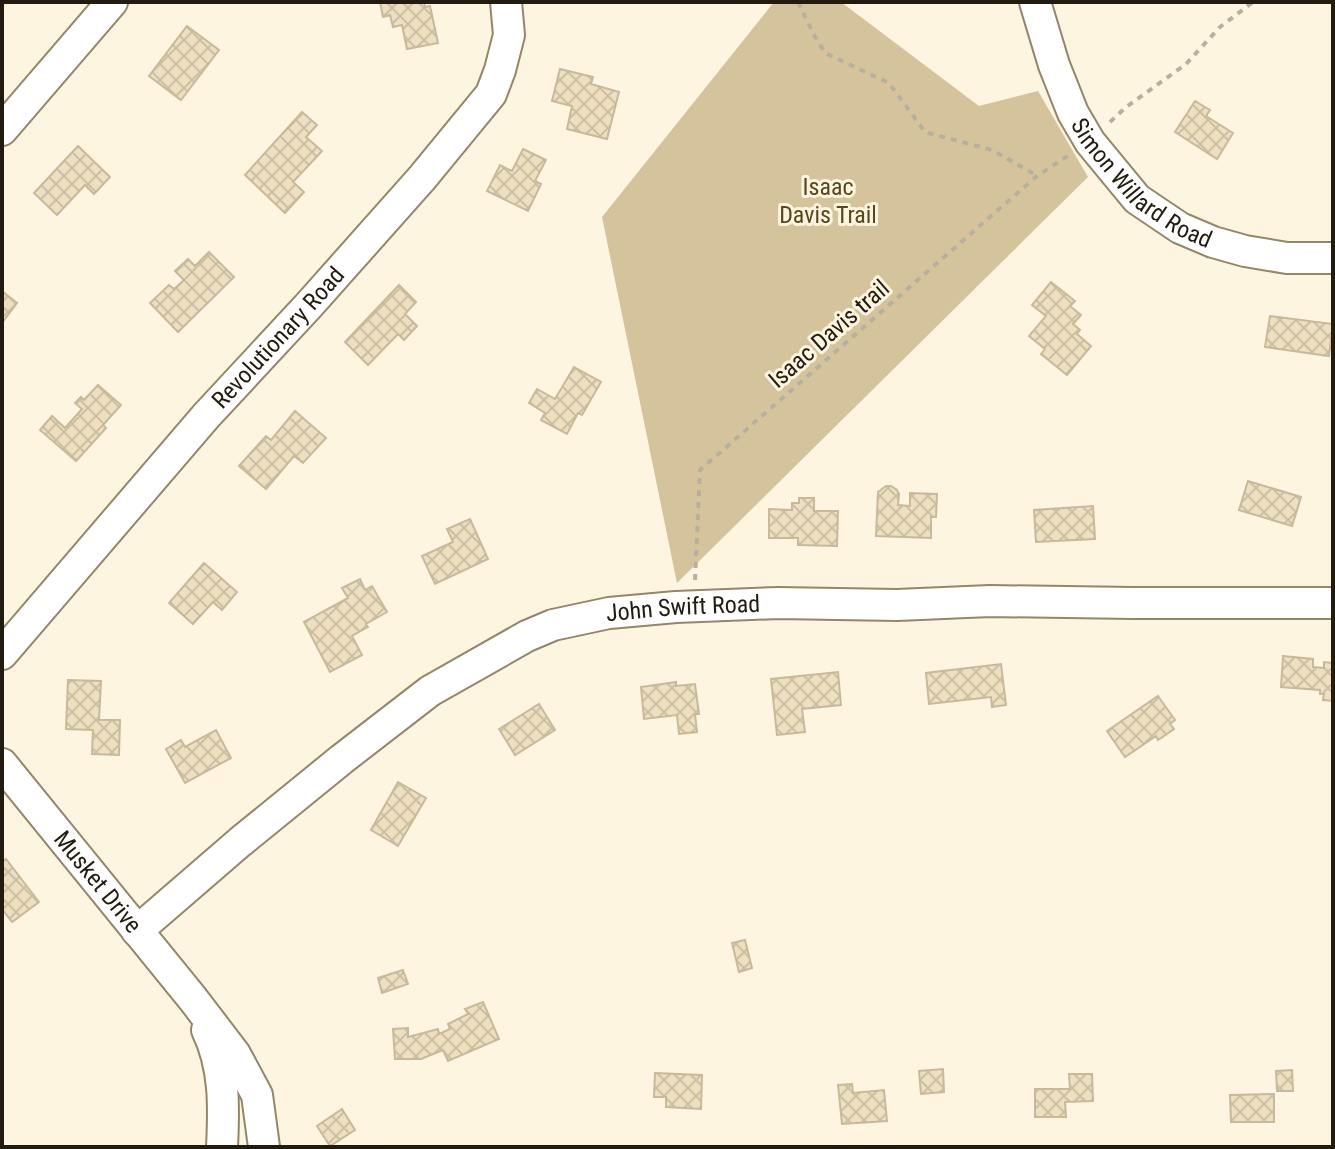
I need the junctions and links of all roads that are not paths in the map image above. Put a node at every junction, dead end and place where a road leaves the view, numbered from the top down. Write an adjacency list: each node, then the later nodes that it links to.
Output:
1 (112, 2): 4 (street)
2 (506, 2): 7 (street, Revolutionary Road)
3 (1035, 2): 5 (street, Simon Willard Road)
4 (2, 130)
5 (1333, 258)
6 (1333, 603): 9 (street, John Swift Road)
7 (2, 654)
8 (2, 764): 9 (street, Musket Drive)
9 (137, 931): 10 (street, Musket Drive)
10 (193, 999): 11 (street, Musket Drive); 12 (street, Musket Drive)
11 (222, 1147)
12 (264, 1147)

